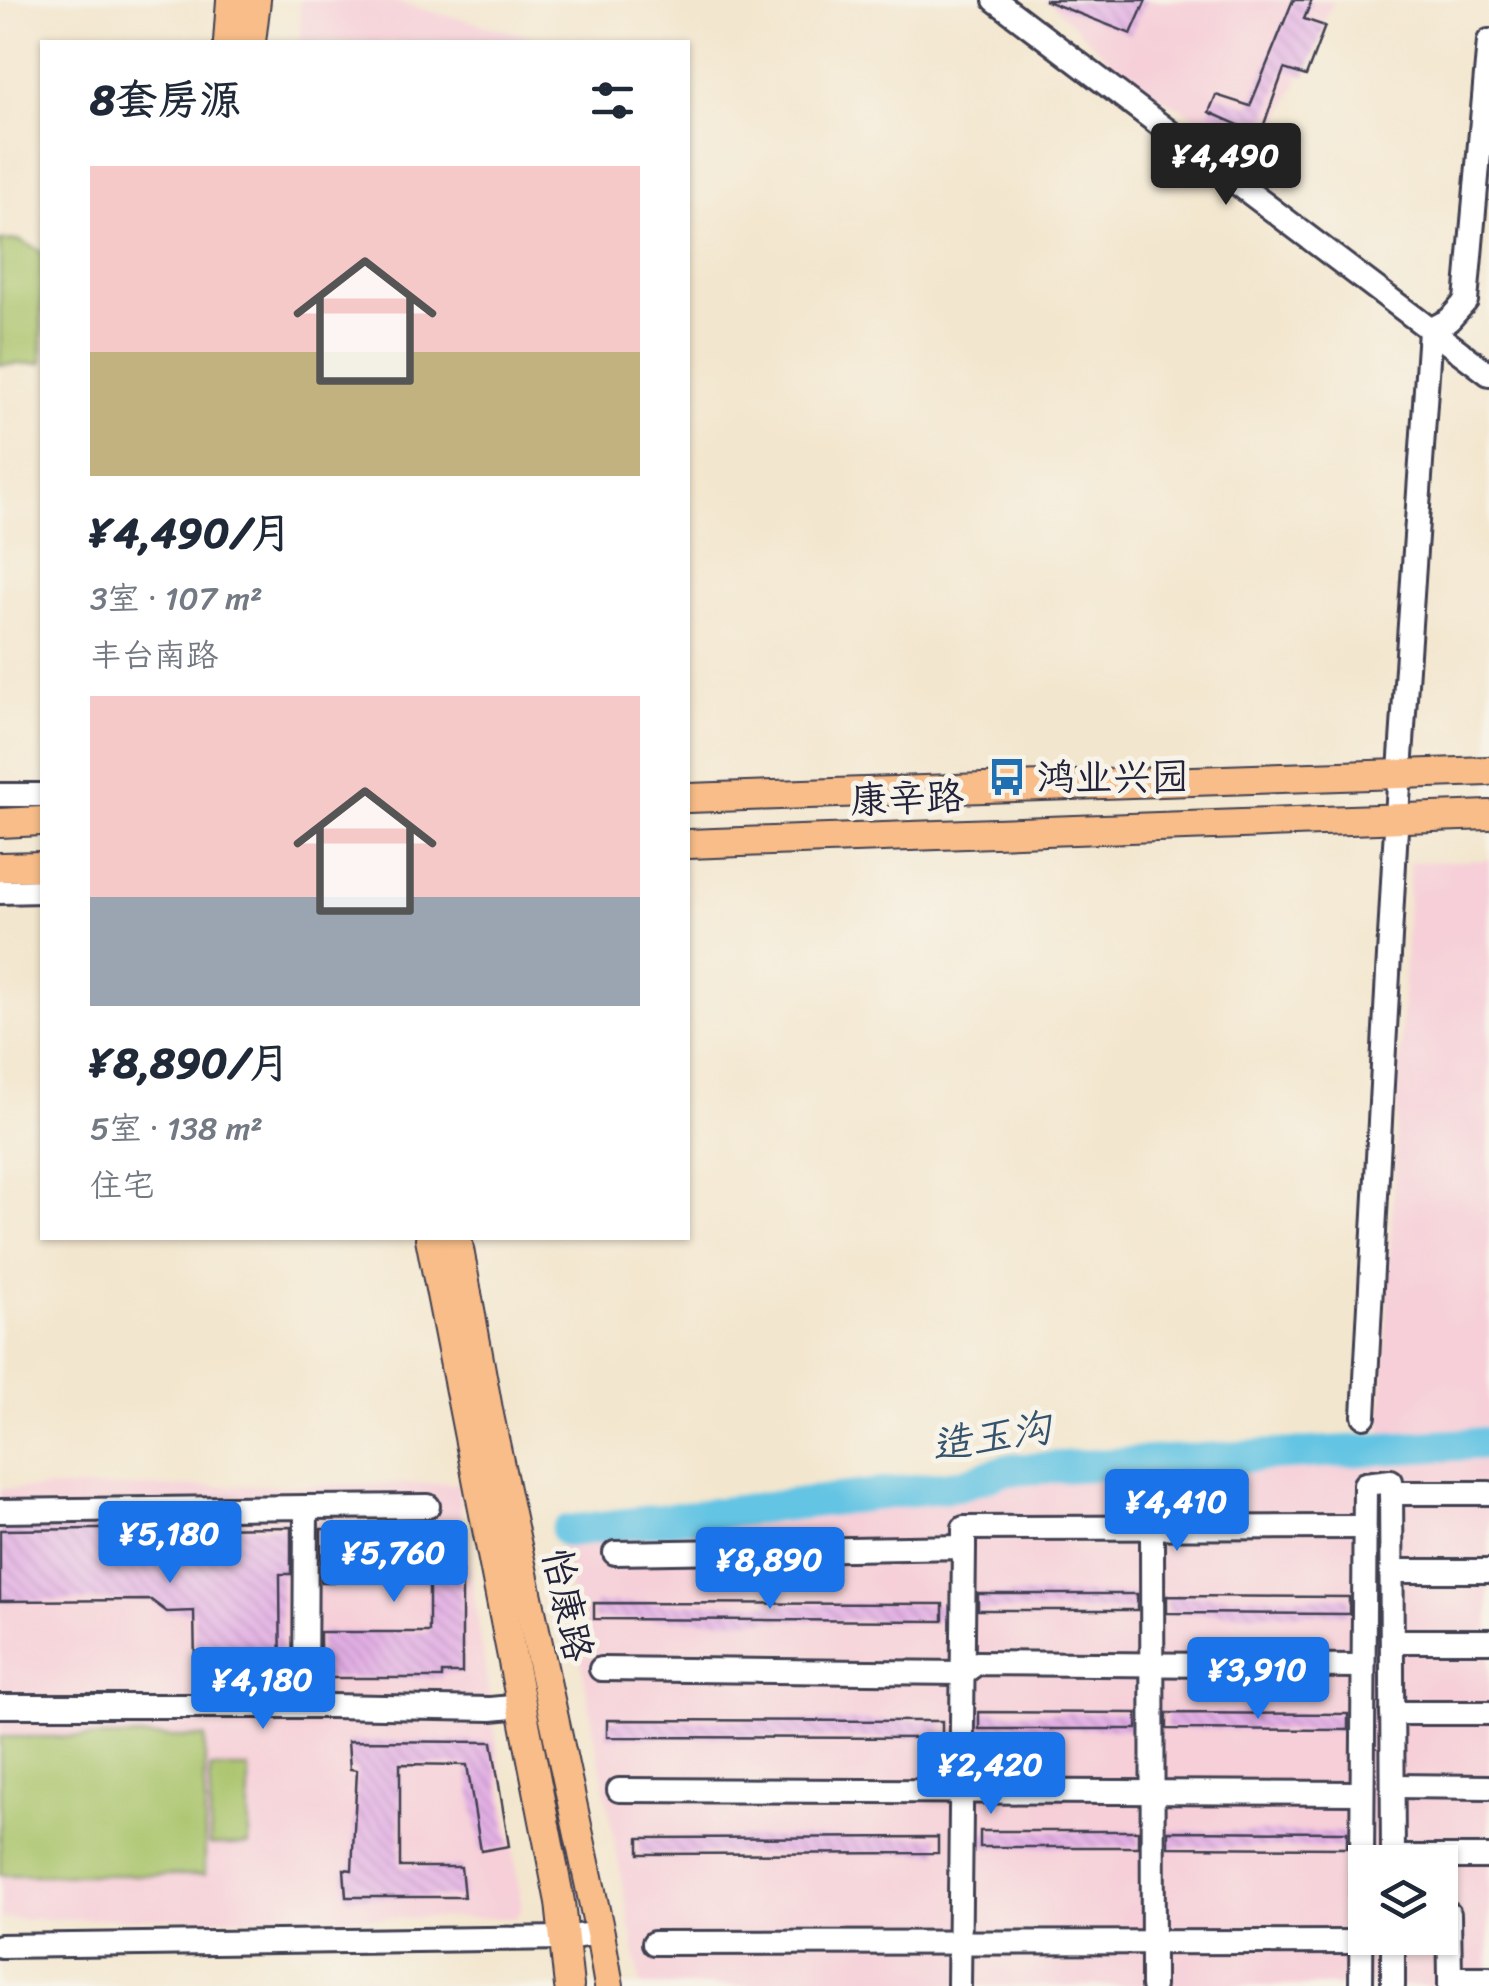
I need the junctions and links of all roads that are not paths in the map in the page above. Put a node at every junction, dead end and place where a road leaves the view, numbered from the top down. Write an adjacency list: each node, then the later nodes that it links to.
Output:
1 (231, 0): 4 (main road)
2 (256, 0): 5 (main road)
3 (995, 0): 7 (street)
4 (228, 40)
5 (251, 40)
6 (1489, 40): 7 (street)
7 (1430, 330): 8 (street); 10 (street)
8 (1489, 374)
9 (1489, 771): 10 (main road, 康辛路)
10 (1400, 774): 13 (main road, 康辛路); 15 (street)
11 (0, 795): 12 (street)
12 (40, 795)
13 (690, 798)
14 (1489, 815): 15 (main road, 康辛路)
15 (1396, 818): 18 (main road, 康辛路); 25 (street)
16 (40, 822): 17 (main road)
17 (0, 823)
18 (690, 844)
19 (40, 866): 20 (main road)
20 (0, 867)
21 (40, 890): 22 (street)
22 (0, 892)
23 (430, 1240): 45 (main road, 怡康路)
24 (457, 1240): 58 (main road, 怡康路)
25 (1364, 1416)
26 (1391, 1493): 27 (street); 31 (street); 35 (street)
27 (1489, 1494)
28 (428, 1506): 29 (street)
29 (306, 1507): 30 (street); 44 (street)
30 (0, 1511)
31 (1364, 1527): 32 (street); 40 (street)
32 (1152, 1528): 33 (street); 39 (street)
33 (964, 1547): 34 (street); 42 (street)
34 (615, 1552)
35 (1392, 1571): 36 (street); 37 (street)
36 (1489, 1571)
37 (1392, 1641): 38 (street); 46 (street)
38 (1489, 1642)
39 (1152, 1664): 40 (street); 42 (street); 52 (street)
40 (1363, 1666): 53 (street)
41 (601, 1670): 42 (street)
42 (963, 1673): 51 (street)
43 (0, 1706): 44 (street)
44 (305, 1706): 45 (street)
45 (522, 1706): 59 (main road, 怡康路)
46 (1392, 1713): 47 (street); 48 (street)
47 (1489, 1714)
48 (1392, 1786): 49 (street); 55 (street)
49 (1489, 1787)
50 (620, 1790): 51 (street)
51 (962, 1791): 52 (street); 62 (street)
52 (1153, 1792): 53 (street); 63 (street)
53 (1362, 1792): 54 (street)
54 (1362, 1845)
55 (1393, 1845)
56 (1489, 1857): 57 (street)
57 (1458, 1858)
58 (600, 1933): 59 (street); 71 (main road, 怡康路)
59 (566, 1938): 64 (street); 70 (main road, 怡康路)
60 (1348, 1942): 63 (street)
61 (654, 1943): 62 (street)
62 (960, 1943): 63 (street); 72 (street)
63 (1153, 1943): 73 (street)
64 (0, 1946)
65 (1361, 1955): 74 (street)
66 (1393, 1955): 75 (street)
67 (1450, 1955): 69 (street)
68 (1489, 1978): 69 (street)
69 (1450, 1982)
70 (569, 1986)
71 (609, 1986)
72 (960, 1986)
73 (1153, 1986)
74 (1361, 1986)
75 (1394, 1986)

